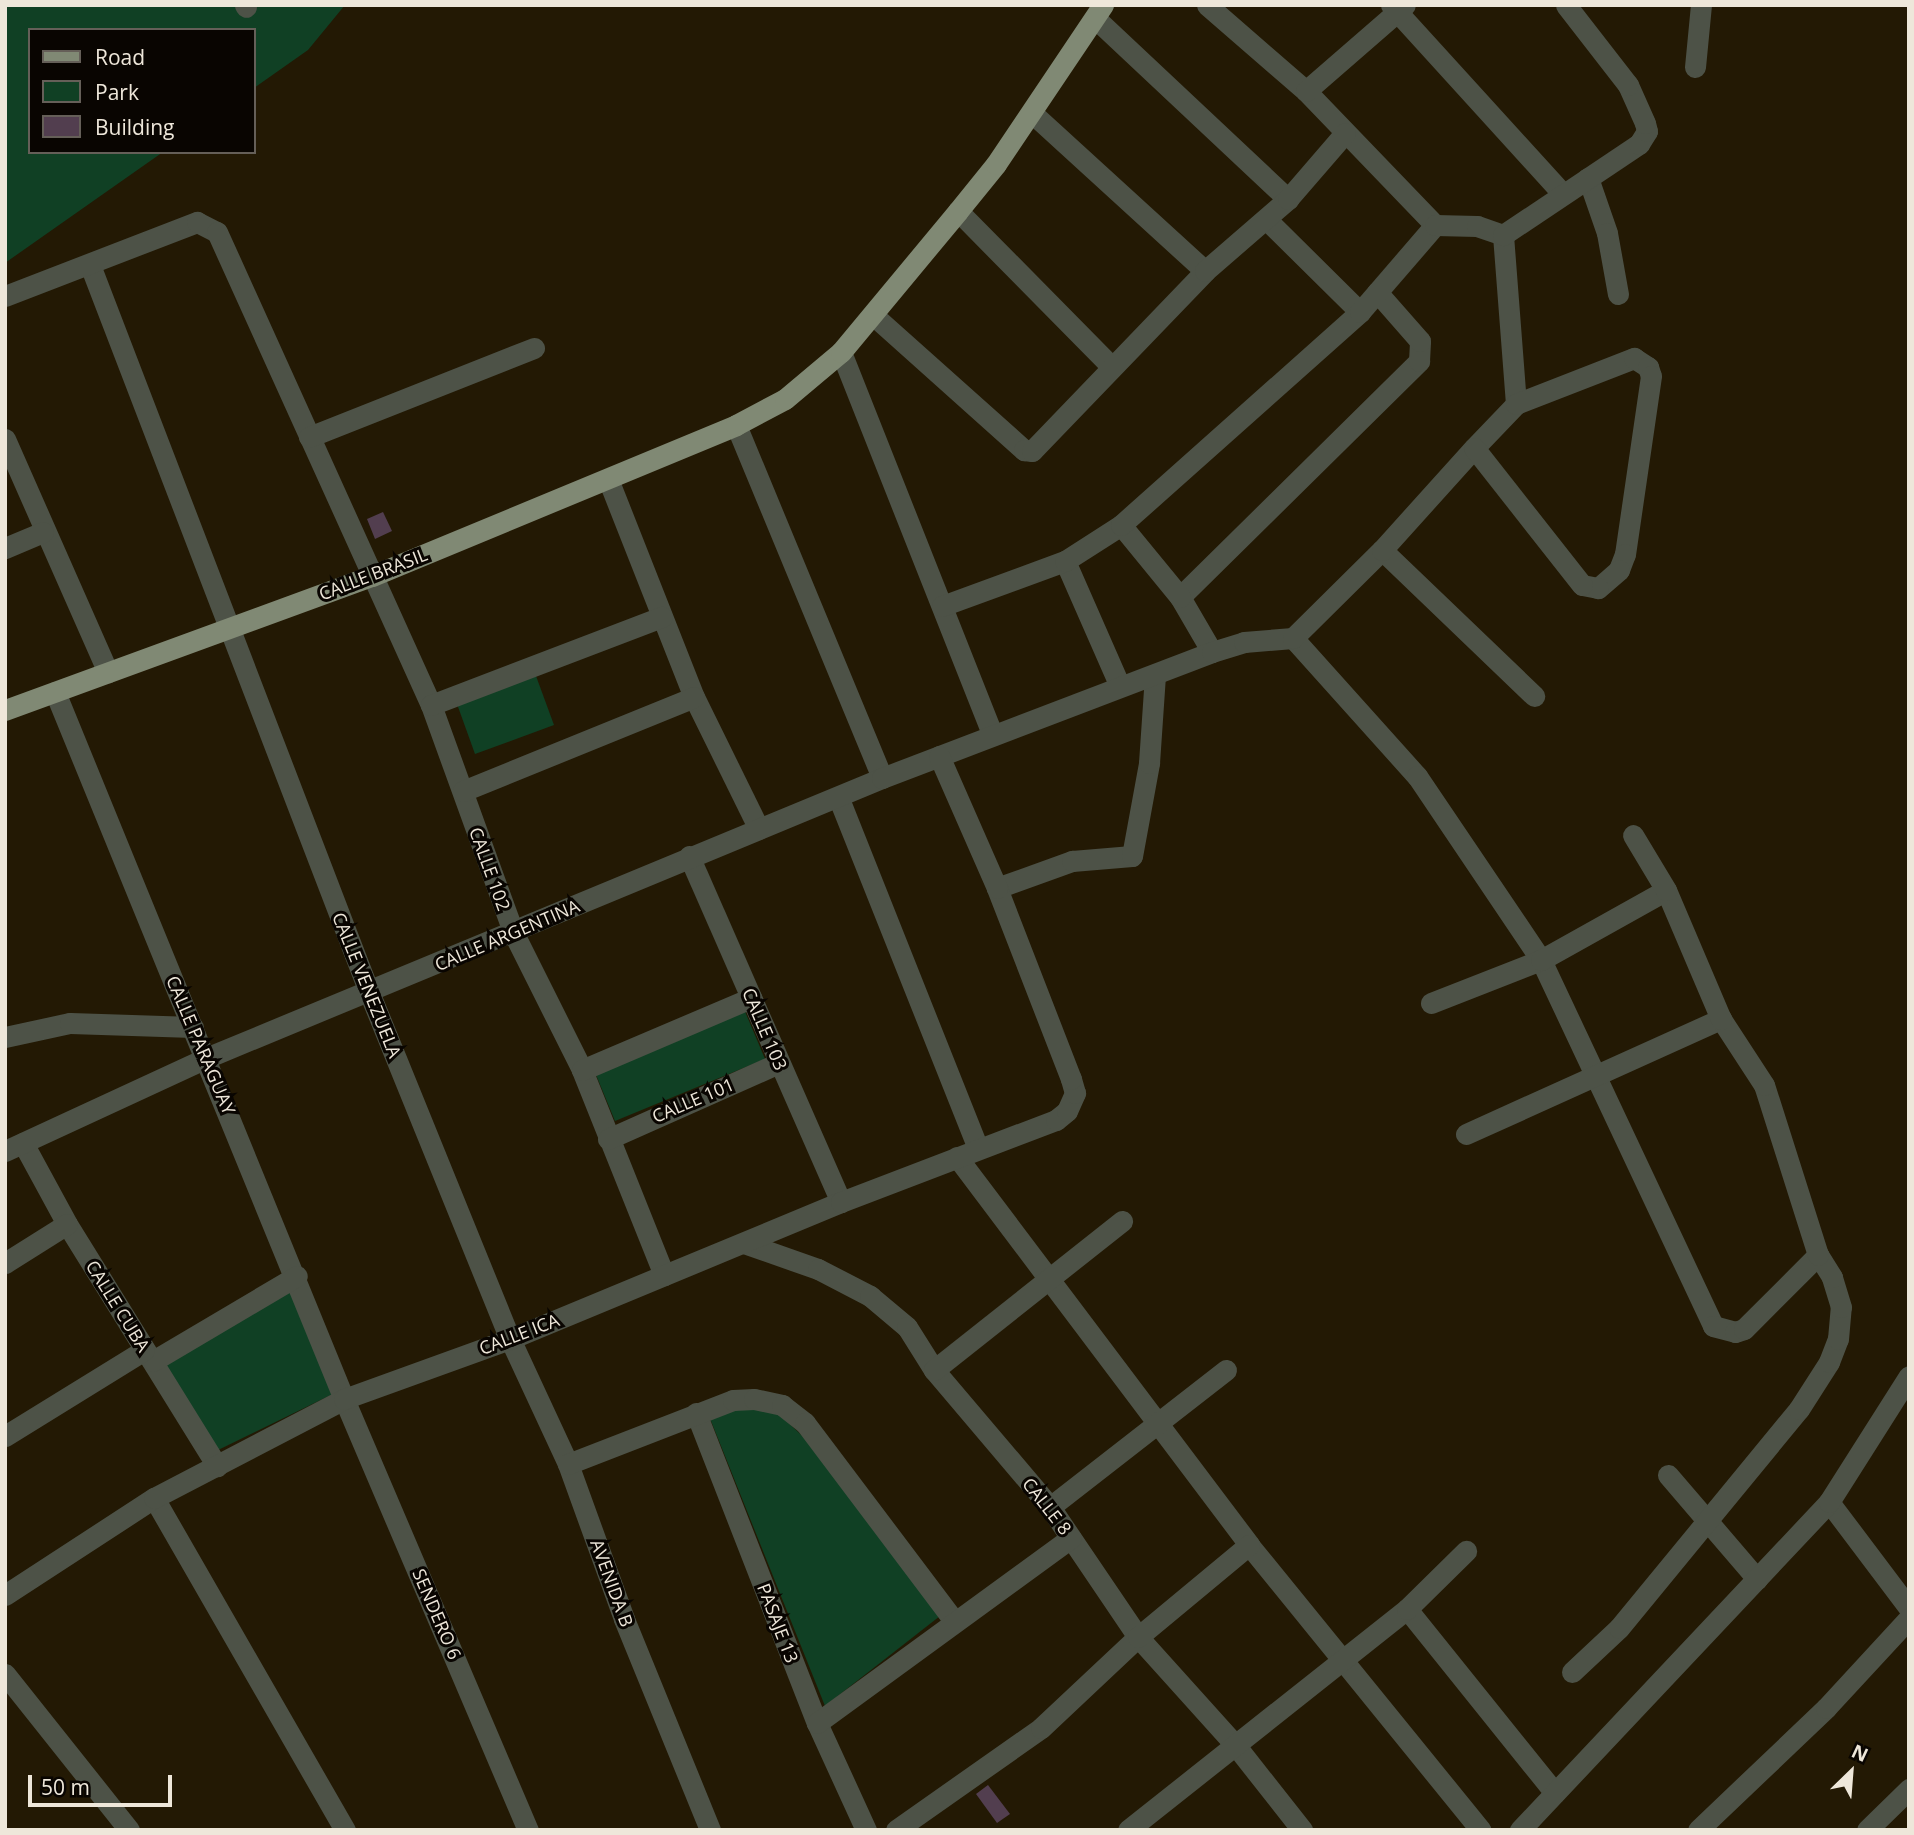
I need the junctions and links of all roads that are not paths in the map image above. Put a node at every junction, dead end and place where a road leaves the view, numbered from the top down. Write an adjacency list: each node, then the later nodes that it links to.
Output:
1 (1206, 5): 7 (street)
2 (1566, 5): 10 (street)
3 (1701, 5): 6 (street)
4 (1398, 7): 7 (street); 11 (street)
5 (1099, 12): 8 (main road, CALLE BRASIL); 12 (street)
6 (1695, 67)
7 (1306, 91): 9 (street)
8 (1032, 113): 13 (main road, CALLE BRASIL); 18 (street)
9 (1345, 133): 12 (street); 15 (street)
10 (1588, 178): 11 (street); 20 (street)
11 (1563, 194): 16 (street)
12 (1288, 199): 14 (street)
13 (958, 211): 23 (main road, CALLE BRASIL); 26 (street)
14 (1267, 220): 18 (street); 22 (street)
15 (1434, 225): 16 (street); 19 (street)
16 (1503, 235): 27 (street)
17 (90, 265): 21 (street, CALLE 102); 29 (street, CALLE 102); 42 (street, CALLE VENEZUELA)
18 (1205, 271): 26 (street)
19 (1377, 292): 22 (street); 39 (street)
20 (1618, 294)
21 (5, 296)
22 (1360, 312): 33 (street)
23 (873, 315): 25 (main road, CALLE BRASIL); 26 (street)
24 (534, 348): 29 (street)
25 (841, 352): 28 (main road, CALLE BRASIL); 40 (street)
26 (1112, 367)
27 (1516, 404): 31 (street); 31 (street)
28 (736, 425): 32 (main road, CALLE BRASIL); 55 (street)
29 (309, 438): 38 (street, CALLE 102)
30 (5, 439): 34 (street)
31 (1474, 448): 36 (street)
32 (608, 479): 38 (main road, CALLE BRASIL); 41 (street)
33 (1121, 524): 37 (street); 39 (street)
34 (43, 533): 35 (street); 45 (street)
35 (5, 548)
36 (1382, 550): 43 (street); 49 (street)
37 (1065, 561): 40 (street); 47 (street)
38 (372, 576): 42 (main road, CALLE BRASIL); 51 (street, CALLE 102)
39 (1180, 597): 44 (street)
40 (942, 606): 53 (street)
41 (662, 617): 50 (street); 51 (street)
42 (230, 629): 45 (main road, CALLE BRASIL); 65 (street, CALLE VENEZUELA)
43 (1293, 638): 44 (street, CALLE ARGENTINA); 64 (street)
44 (1212, 652): 46 (street, CALLE ARGENTINA)
45 (108, 672): 48 (main road, CALLE BRASIL)
46 (1155, 674): 47 (street, CALLE ARGENTINA); 61 (street)
47 (1119, 684): 53 (street, CALLE ARGENTINA)
48 (55, 692): 52 (main road, CALLE BRASIL); 69 (street, CALLE PARAGUAY)
49 (1534, 696)
50 (694, 697): 56 (street); 58 (street)
51 (431, 705): 56 (street, CALLE 102)
52 (5, 710)
53 (993, 735): 54 (street, CALLE ARGENTINA)
54 (939, 756): 55 (street, CALLE ARGENTINA); 61 (street)
55 (882, 778): 57 (street, CALLE ARGENTINA)
56 (463, 791): 63 (street, CALLE 102)
57 (839, 799): 58 (street, CALLE ARGENTINA); 78 (street)
58 (759, 829): 60 (street, CALLE ARGENTINA)
59 (1633, 835): 62 (street)
60 (689, 856): 63 (street, CALLE ARGENTINA); 66 (street, CALLE 103)
61 (997, 888): 78 (street, CALLE ICA)
62 (1666, 890): 64 (street); 68 (street)
63 (514, 934): 65 (street, CALLE ARGENTINA); 73 (street, CALLE 102)
64 (1541, 960): 67 (street); 74 (street)
65 (369, 992): 71 (street, CALLE ARGENTINA); 89 (street, CALLE VENEZUELA)
66 (751, 998): 72 (street, CALLE 103); 73 (street)
67 (1431, 1003)
68 (1721, 1019): 74 (street); 84 (street)
69 (193, 1027): 70 (street); 71 (street, CALLE PARAGUAY)
70 (5, 1037)
71 (206, 1058): 77 (street, CALLE ARGENTINA); 87 (street, CALLE PARAGUAY)
72 (779, 1063): 76 (street, CALLE 101); 80 (street, CALLE 103)
73 (582, 1070): 76 (street, CALLE 102)
74 (1594, 1075): 75 (street); 84 (street)
75 (1466, 1134)
76 (608, 1139): 86 (street, CALLE 102)
77 (14, 1147): 82 (street, CALLE CUBA)
78 (978, 1148): 79 (street, CALLE ICA)
79 (957, 1157): 80 (street, CALLE ICA); 88 (street)
80 (841, 1202): 83 (street, CALLE ICA)
81 (1122, 1221): 88 (street)
82 (67, 1224): 85 (street); 90 (street, CALLE CUBA)
83 (744, 1243): 86 (street, CALLE ICA); 91 (street, CALLE 8)
84 (1818, 1255): 104 (street)
85 (5, 1264)
86 (664, 1275): 89 (street, CALLE ICA)
87 (297, 1276): 90 (street); 94 (street, CALLE PARAGUAY)
88 (1046, 1279): 91 (street); 96 (street)
89 (510, 1339): 94 (street, CALLE ICA); 98 (street, AVENIDA B)
90 (148, 1355): 97 (street); 99 (street, CALLE CUBA)
91 (934, 1370): 103 (street, CALLE 8)
92 (1226, 1370): 96 (street)
93 (1909, 1376): 102 (street)
94 (344, 1399): 99 (street, CALLE ICA); 124 (street, SENDERO 6)
95 (696, 1413): 98 (street); 113 (street); 118 (street, PASAJE 13)
96 (1157, 1423): 103 (street); 106 (street)
97 (5, 1436)
98 (568, 1464): 125 (street, AVENIDA B)
99 (217, 1466): 101 (street, CALLE ICA)
100 (1668, 1475): 104 (street)
101 (154, 1498): 109 (street, CALLE ICA); 123 (street)
102 (1829, 1502): 108 (street); 110 (street)
103 (1050, 1507): 105 (street, CALLE 8)
104 (1706, 1520): 108 (street); 116 (street)
105 (1071, 1538): 113 (street); 114 (street, CALLE 8)
106 (1249, 1545): 114 (street); 115 (street)
107 (1466, 1551): 111 (street)
108 (1757, 1579): 121 (street)
109 (5, 1595)
110 (1909, 1608)
111 (1406, 1609): 115 (street); 121 (street)
112 (1909, 1618): 132 (street)
113 (954, 1622): 118 (street)
114 (1138, 1637): 119 (street, CALLE 8); 127 (street)
115 (1343, 1658): 119 (street); 130 (street)
116 (1573, 1672)
117 (5, 1674): 122 (street)
118 (817, 1723): 126 (street, PASAJE 13)
119 (1236, 1746): 128 (street); 129 (street, CALLE 8)
120 (1909, 1789): 133 (street)
121 (1555, 1793): 131 (street)
122 (129, 1830)
123 (345, 1830)
124 (528, 1830)
125 (710, 1830)
126 (866, 1830)
127 (896, 1830)
128 (1128, 1830)
129 (1302, 1830)
130 (1481, 1830)
131 (1520, 1830)
132 (1698, 1830)
133 (1867, 1830)

